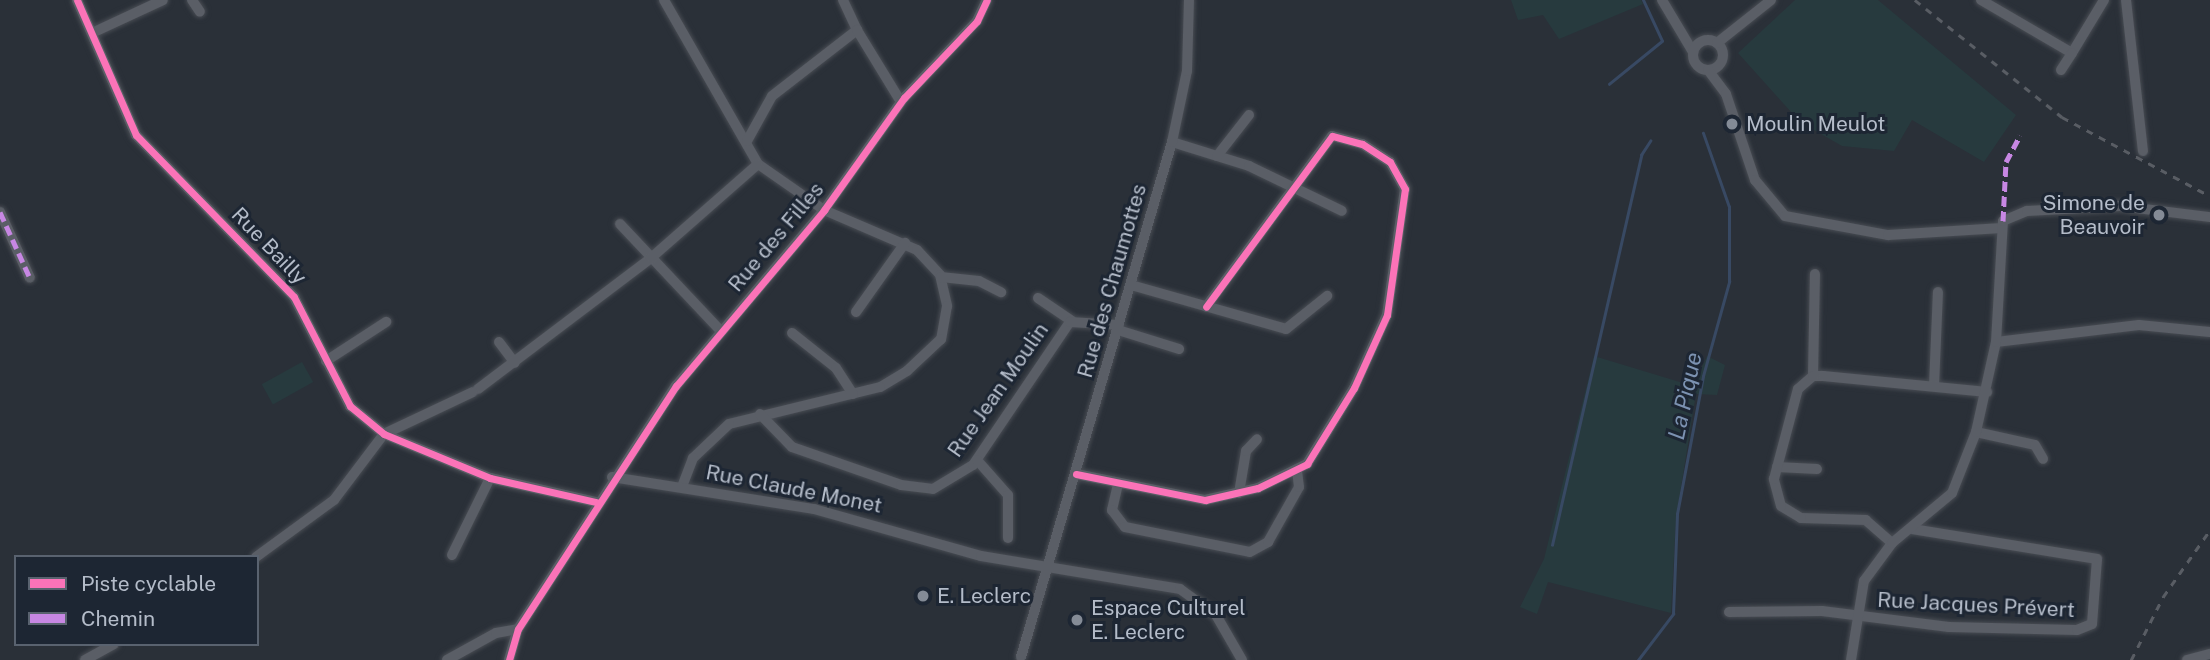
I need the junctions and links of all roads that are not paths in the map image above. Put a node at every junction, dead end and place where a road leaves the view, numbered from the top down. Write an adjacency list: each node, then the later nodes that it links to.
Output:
1 (78, 0): 17 (street, Rue Bailly)
2 (163, 0): 17 (street)
3 (192, 0): 13 (street)
4 (664, 0): 29 (street)
5 (843, 0): 15 (street)
6 (987, 0): 27 (street, Rue des Filles)
7 (1189, 0): 30 (street, Rue des Chaumottes)
8 (1662, 0): 14 (street)
9 (1771, 0): 16 (street)
10 (1981, 0): 21 (street)
11 (2104, 0): 21 (street)
12 (2126, 0): 31 (street)
13 (200, 12)
14 (1675, 28): 18 (street); 20 (street)
15 (857, 30): 27 (street); 29 (street)
16 (1735, 32): 19 (street); 22 (street)
17 (92, 33): 62 (street, Rue Bailly)
18 (1700, 41): 19 (street); 20 (street)
19 (1717, 43): 22 (street)
20 (1693, 52): 24 (street)
21 (2072, 53): 25 (street)
22 (1723, 54): 23 (street)
23 (1719, 65): 24 (street); 26 (street)
24 (1708, 70): 26 (street)
25 (2062, 70)
26 (1721, 83): 40 (street)
27 (901, 102): 35 (street, Rue des Filles)
28 (1249, 115): 32 (street)
29 (747, 141): 33 (street)
30 (1172, 142): 32 (street); 46 (street, Rue des Chaumottes)
31 (2143, 151)
32 (1217, 156): 34 (street)
33 (758, 164): 35 (street); 42 (street)
34 (1293, 188): 36 (street); 51 (street); 76 (street)
35 (824, 210): 41 (street); 56 (street, Rue des Filles)
36 (1342, 211)
37 (0, 212): 45 (street)
38 (2210, 217): 40 (street)
39 (620, 224): 42 (street)
40 (2002, 228): 60 (street)
41 (905, 243): 44 (street); 52 (street)
42 (651, 258): 56 (street); 63 (street)
43 (1815, 274): 64 (street)
44 (941, 277): 47 (street); 67 (street)
45 (30, 278)
46 (1130, 285): 51 (street); 55 (street, Rue des Chaumottes)
47 (1001, 292)
48 (1938, 292): 65 (street)
49 (1327, 296): 51 (street)
50 (1038, 298): 53 (street)
51 (1206, 307)
52 (856, 312)
53 (1072, 321): 55 (street, Rue Jean Moulin); 73 (street, Rue Jean Moulin)
54 (386, 322): 62 (street)
55 (1119, 328): 61 (street, Rue Jean Moulin); 77 (street, Rue des Chaumottes)
56 (720, 330): 78 (street, Rue des Filles)
57 (2210, 332): 60 (street)
58 (792, 333): 67 (street)
59 (499, 342): 63 (street)
60 (1996, 342): 66 (street)
61 (1179, 349)
62 (326, 361): 70 (street, Rue Bailly)
63 (515, 363): 70 (street)
64 (1813, 376): 65 (street); 74 (street)
65 (1934, 386): 66 (street)
66 (1987, 392): 69 (street)
67 (853, 394): 68 (street)
68 (760, 414): 73 (street, Rue Jean Moulin); 81 (street)
69 (1976, 432): 72 (street); 84 (street)
70 (384, 434): 79 (street, Rue Bailly); 87 (street)
71 (1257, 439): 82 (street)
72 (2043, 458)
73 (977, 460): 85 (street)
74 (1777, 467): 75 (street); 86 (street)
75 (1817, 470)
76 (1297, 471): 80 (street); 82 (street)
77 (1076, 474): 80 (street); 89 (street, Rue des Chaumottes)
78 (612, 477): 81 (street, Rue Claude Monet); 83 (street, Rue des Filles)
79 (491, 478): 83 (street, Rue Bailly); 88 (street)
80 (1118, 484): 82 (street)
81 (681, 486): 89 (street, Rue Claude Monet)
82 (1239, 493)
83 (596, 502): 92 (street, Rue des Filles)
84 (1912, 529): 86 (street); 91 (street, Rue Jacques Prévert)
85 (1008, 538)
86 (1892, 543): 91 (street)
87 (259, 555)
88 (452, 555)
89 (1048, 569): 95 (street, Rue des Chaumottes); 99 (street, Rue Claude Monet)
90 (1729, 612): 91 (street)
91 (1853, 618): 100 (street)
92 (518, 629): 97 (street); 98 (street, Rue des Filles)
93 (110, 646): 96 (street)
94 (2210, 654): 101 (street)
95 (1021, 659)
96 (85, 660)
97 (447, 660)
98 (509, 660)
99 (1241, 660)
100 (1851, 660)
101 (2187, 660)

